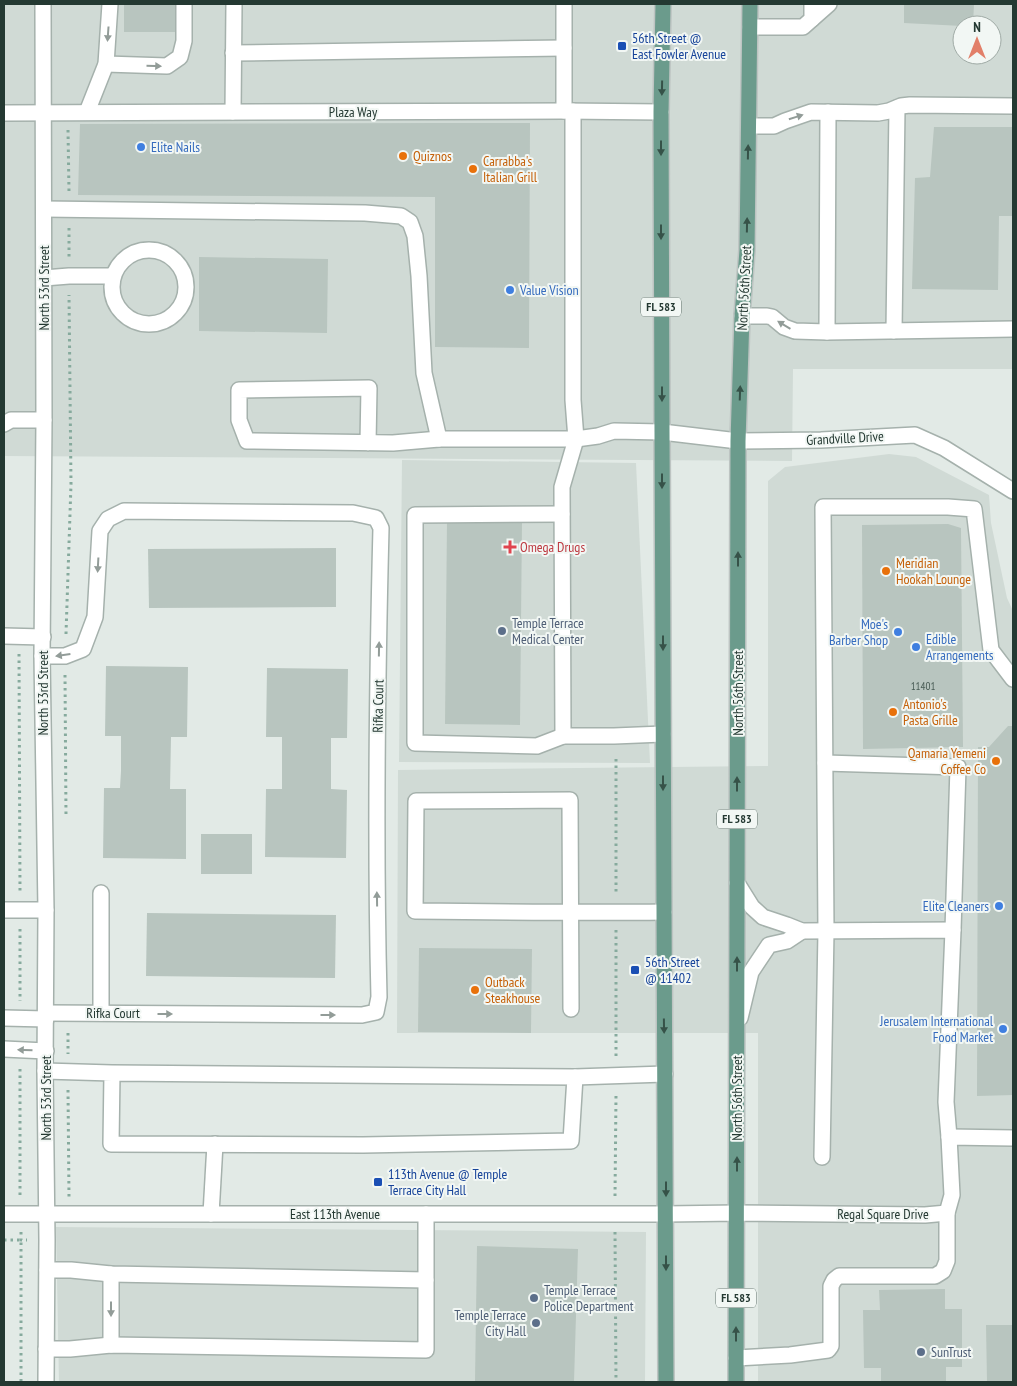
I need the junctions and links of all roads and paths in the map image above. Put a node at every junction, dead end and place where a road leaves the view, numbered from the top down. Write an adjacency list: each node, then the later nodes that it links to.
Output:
1 (43, 4): 17 (street, North 53rd Street)
2 (110, 4): 13 (street, one-way to 13)
3 (184, 4): 13 (street, one-way to 3)
4 (234, 4): 12 (street)
5 (564, 4): 11 (street)
6 (663, 4): 21 (main road, FL 583, one-way to 21)
7 (750, 4): 10 (main road, North 56th Street / FL 583)
8 (829, 4): 9 (street)
9 (812, 11): 10 (street)
10 (750, 27): 24 (main road, North 56th Street / FL 583)
11 (564, 48): 12 (street); 16 (street)
12 (233, 53): 20 (street)
13 (106, 64): 19 (street)
14 (1013, 106): 15 (street)
15 (897, 108): 22 (street); 32 (street)
16 (568, 111): 20 (street, Plaza Way); 21 (street, Plaza Way); 38 (street)
17 (44, 112): 18 (street, Plaza Way); 23 (street, Plaza Way); 25 (street, North 53rd Street)
18 (68, 112): 19 (street, Plaza Way); 26 (path)
19 (87, 112): 20 (street, Plaza Way)
20 (233, 112)
21 (661, 112): 36 (main road, FL 583, one-way to 36)
22 (828, 112): 24 (street, one-way to 22); 33 (street)
23 (4, 113)
24 (749, 126): 30 (main road, North 56th Street / FL 583, one-way to 24)
25 (44, 209): 26 (street); 29 (street, North 53rd Street)
26 (69, 209): 27 (path); 37 (street)
27 (69, 276): 28 (street); 29 (street); 46 (path)
28 (112, 276): 28 (street)
29 (44, 278): 34 (street, North 53rd Street)
30 (742, 316): 33 (street, one-way to 30); 39 (main road, North 56th Street / FL 583, one-way to 30)
31 (1013, 329): 32 (street)
32 (894, 331): 33 (street)
33 (827, 332)
34 (44, 420): 35 (street); 44 (street, North 53rd Street)
35 (4, 424)
36 (662, 432): 38 (street, Grandville Drive); 39 (street, Grandville Drive); 48 (main road, FL 583, one-way to 48)
37 (439, 439): 38 (street, Grandville Drive); 40 (street, Grandville Drive)
38 (576, 439): 42 (street)
39 (738, 441): 41 (street, Grandville Drive); 52 (main road, North 56th Street / FL 583, one-way to 39)
40 (368, 442): 40 (street, Grandville Drive)
41 (1013, 491)
42 (562, 514): 49 (street); 49 (street)
43 (11, 636): 44 (street); 55 (path)
44 (43, 637): 45 (street, North 53rd Street)
45 (42, 656): 46 (street, one-way to 45); 56 (street, North 53rd Street)
46 (65, 656): 65 (street, Rifka Court, one-way to 46)
47 (1013, 679): 51 (street)
48 (663, 734): 49 (street); 58 (main road, FL 583, one-way to 58)
49 (563, 736)
50 (616, 759): 59 (path)
51 (825, 763): 60 (street, Regal Square Drive); 62 (street)
52 (737, 883): 61 (street); 69 (main road, North 56th Street / FL 583, one-way to 52)
53 (101, 893): 65 (street)
54 (4, 910): 55 (street)
55 (20, 910): 56 (street); 68 (path)
56 (46, 910): 66 (street, North 53rd Street)
57 (571, 912): 57 (street); 59 (street); 63 (street)
58 (664, 912): 59 (street); 76 (main road, FL 583, one-way to 76)
59 (616, 913): 77 (path)
60 (953, 930): 62 (street); 79 (street, Regal Square Drive)
61 (802, 931): 62 (street); 69 (street)
62 (826, 931): 82 (street)
63 (571, 1009)
64 (67, 1013): 65 (street, Rifka Court); 66 (street, Rifka Court); 74 (path)
65 (101, 1013)
66 (46, 1016): 68 (street, Rifka Court); 72 (street, North 53rd Street)
67 (4, 1018): 68 (street, Rifka Court)
68 (20, 1019)
69 (737, 1030): 83 (main road, North 56th Street / FL 583, one-way to 69)
70 (4, 1049): 71 (street)
71 (20, 1050): 72 (street, one-way to 71); 86 (path)
72 (46, 1051): 73 (street, North 53rd Street)
73 (45, 1071): 74 (street); 92 (street, North 53rd Street)
74 (68, 1071): 75 (street); 87 (path)
75 (112, 1073): 78 (street); 81 (street)
76 (665, 1074): 77 (street); 91 (main road, FL 583, one-way to 91)
77 (616, 1075): 78 (street); 90 (path)
78 (575, 1077): 81 (street)
79 (949, 1137): 80 (street); 84 (street, Regal Square Drive)
80 (1013, 1138)
81 (215, 1144): 88 (street)
82 (822, 1157)
83 (737, 1213): 84 (street, Regal Square Drive); 91 (street, Regal Square Drive); 101 (main road, North 56th Street / FL 583, one-way to 83)
84 (947, 1213): 101 (street)
85 (4, 1214): 86 (street, East 113th Avenue)
86 (22, 1214): 92 (street, East 113th Avenue); 94 (path)
87 (70, 1214): 88 (street, East 113th Avenue); 92 (street, East 113th Avenue)
88 (211, 1214): 89 (street, East 113th Avenue)
89 (426, 1214): 90 (street, East 113th Avenue); 98 (street)
90 (615, 1214): 91 (street, East 113th Avenue); 104 (path)
91 (666, 1214): 105 (main road, FL 583, one-way to 105)
92 (47, 1215): 95 (street, North 53rd Street)
93 (4, 1240): 94 (path)
94 (22, 1240): 95 (path); 102 (path)
95 (47, 1240): 96 (street, North 53rd Street)
96 (47, 1270): 97 (street); 100 (street, North 53rd Street)
97 (111, 1274): 98 (street); 99 (street, one-way to 99)
98 (426, 1280): 99 (street)
99 (111, 1345): 100 (street)
100 (46, 1349): 103 (street, North 53rd Street)
101 (736, 1358): 106 (main road, North 56th Street / FL 583)
102 (22, 1382)
103 (46, 1382)
104 (616, 1382)
105 (666, 1382)
106 (736, 1382)

